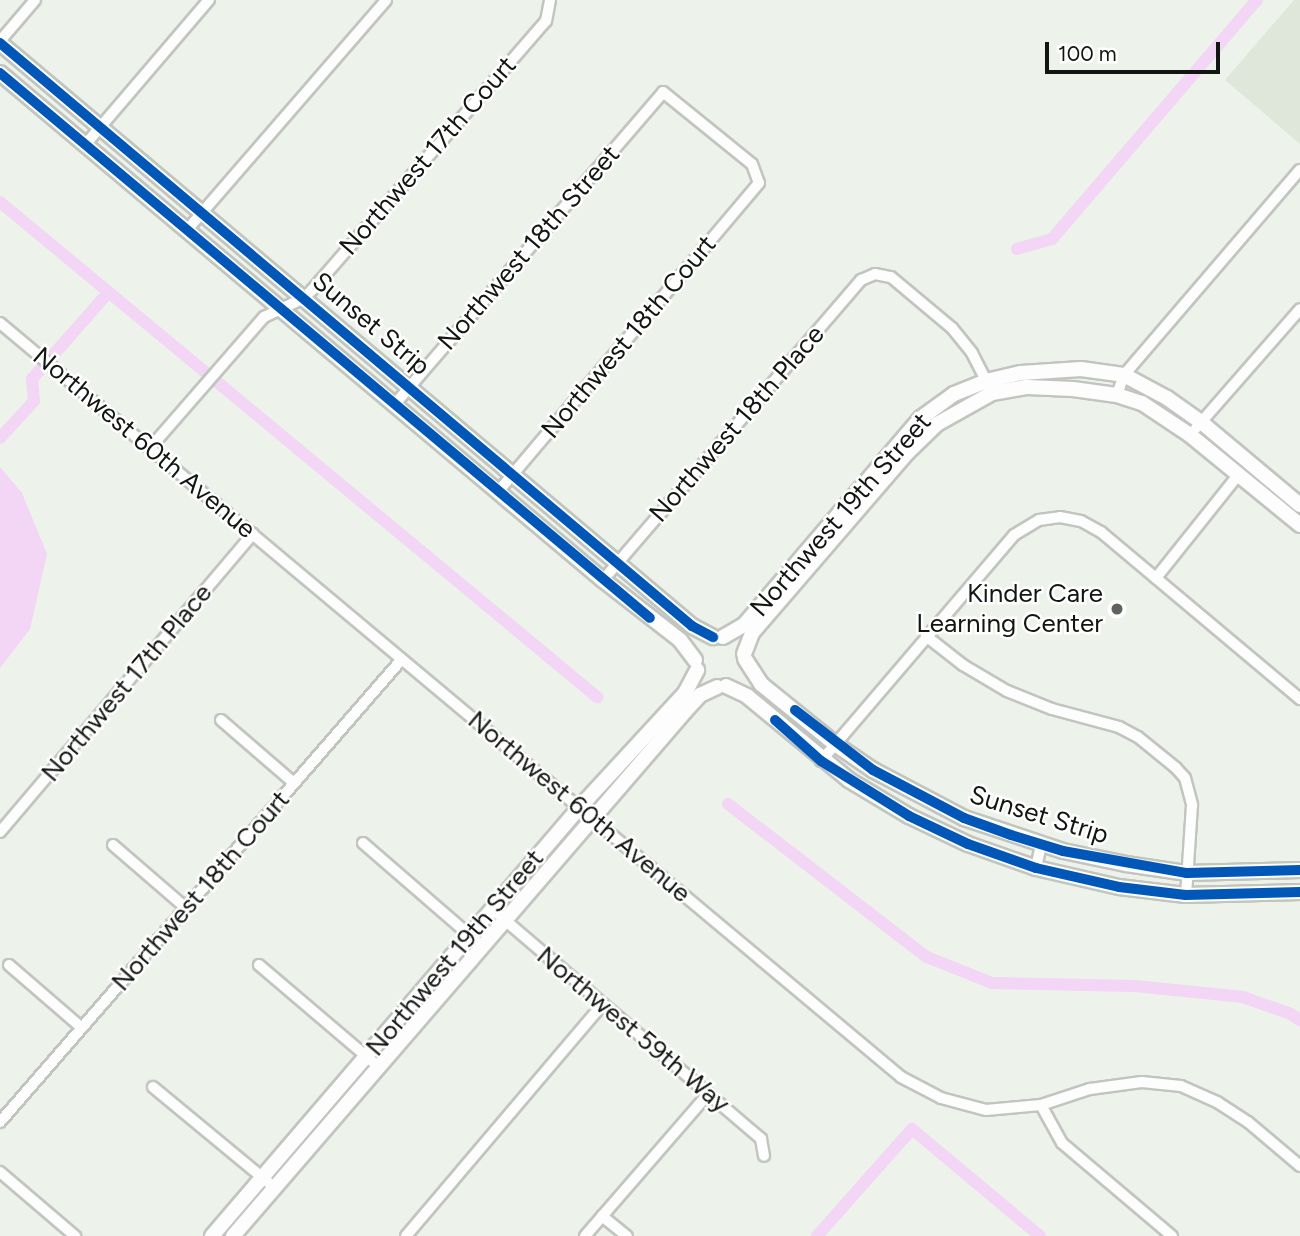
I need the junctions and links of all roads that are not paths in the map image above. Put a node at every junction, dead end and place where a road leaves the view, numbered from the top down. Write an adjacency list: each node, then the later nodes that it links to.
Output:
1 (35, 0): 5 (street)
2 (209, 0): 7 (street)
3 (386, 0): 11 (street)
4 (551, 2): 13 (street, Northwest 17th Court)
5 (0, 42): 7 (street, Sunset Strip)
6 (0, 73): 8 (street, Sunset Strip)
7 (99, 128): 8 (street); 11 (street, Sunset Strip)
8 (85, 145): 12 (street, Sunset Strip)
9 (1300, 170): 17 (street)
10 (759, 183): 18 (street, Northwest 18th Street); 25 (street, Northwest 18th Court)
11 (201, 213): 12 (street); 13 (street, Sunset Strip)
12 (187, 230): 14 (street, Sunset Strip)
13 (304, 298): 14 (street, Northwest 17th Court); 18 (street, Sunset Strip)
14 (280, 308): 21 (street, Sunset Strip); 24 (street, Northwest 17th Court)
15 (1300, 309): 22 (street)
16 (0, 323): 24 (street, Northwest 60th Avenue)
17 (1124, 375): 19 (street, Northwest 19th Street); 20 (street); 22 (street)
18 (410, 387): 21 (street, Northwest 18th Street); 25 (street, Sunset Strip)
19 (989, 387): 20 (street, Northwest 19th Street); 31 (street, Northwest 18th Place); 35 (street, Northwest 19th Street); 36 (street, Northwest 19th Street)
20 (1117, 395): 23 (street, Northwest 19th Street)
21 (395, 404): 27 (street, Sunset Strip)
22 (1200, 422): 23 (street); 28 (street)
23 (1190, 435): 26 (street, Northwest 19th Street)
24 (150, 449): 30 (street, Northwest 60th Avenue)
25 (514, 473): 27 (street, Northwest 18th Court); 31 (street, Sunset Strip)
26 (1239, 474): 29 (street, Northwest 19th Street); 32 (street)
27 (499, 491): 33 (street, Sunset Strip)
28 (1300, 505)
29 (1300, 525)
30 (253, 534): 37 (street, Northwest 60th Avenue); 47 (street, Northwest 17th Place)
31 (619, 562): 33 (street, Northwest 18th Place); 35 (street, Sunset Strip)
32 (1156, 578): 34 (street); 40 (street)
33 (603, 580): 38 (street, Sunset Strip)
34 (926, 636): 42 (street); 53 (street)
35 (718, 637): 36 (street); 38 (street)
36 (744, 657): 39 (street); 42 (street, Sunset Strip)
37 (402, 659): 44 (street, Northwest 18th Court); 45 (street, Northwest 60th Avenue)
38 (696, 665): 39 (street); 45 (street, Northwest 19th Street)
39 (722, 686): 43 (street, Sunset Strip); 46 (street, Northwest 19th Street)
40 (1300, 699)
41 (221, 720): 44 (street)
42 (835, 744): 43 (street); 50 (street, Sunset Strip)
43 (821, 761): 51 (street, Sunset Strip)
44 (294, 783): 56 (street, Northwest 18th Court)
45 (579, 808): 46 (street, Northwest 60th Avenue); 57 (street, Northwest 19th Street)
46 (593, 817): 58 (street, Northwest 19th Street); 69 (street, Northwest 60th Avenue)
47 (0, 832)
48 (363, 843): 59 (street)
49 (113, 845): 56 (street)
50 (1041, 845): 51 (street); 53 (street, Sunset Strip)
51 (1036, 868): 55 (street, Sunset Strip)
52 (1300, 870): 53 (street, Sunset Strip)
53 (1187, 873): 55 (street)
54 (1300, 891): 55 (street, Sunset Strip)
55 (1186, 895)
56 (186, 908): 64 (street, Northwest 18th Court)
57 (492, 909): 58 (street, Northwest 59th Way); 59 (street, Northwest 19th Street)
58 (504, 920): 60 (street, Northwest 19th Street); 63 (street, Northwest 59th Way)
59 (470, 934): 60 (street); 65 (street, Northwest 19th Street)
60 (482, 946): 66 (street, Northwest 19th Street)
61 (9, 965): 64 (street)
62 (259, 965): 65 (street)
63 (602, 1005): 68 (street, Northwest 59th Way); 79 (street)
64 (82, 1028): 70 (street, Northwest 18th Court)
65 (367, 1056): 66 (street); 74 (street, Northwest 19th Street)
66 (379, 1067): 74 (street, Northwest 19th Street)
67 (153, 1087): 74 (street)
68 (708, 1094): 71 (street, Northwest 59th Way); 75 (street)
69 (1041, 1105): 72 (street, Northwest 60th Avenue); 82 (street)
70 (0, 1122)
71 (764, 1156)
72 (1300, 1166)
73 (0, 1172): 76 (street)
74 (269, 1183): 77 (street, Northwest 19th Street); 78 (street, Northwest 19th Street)
75 (602, 1216): 80 (street); 81 (street)
76 (75, 1236)
77 (212, 1236)
78 (233, 1236)
79 (406, 1236)
80 (585, 1236)
81 (626, 1236)
82 (1172, 1236)

